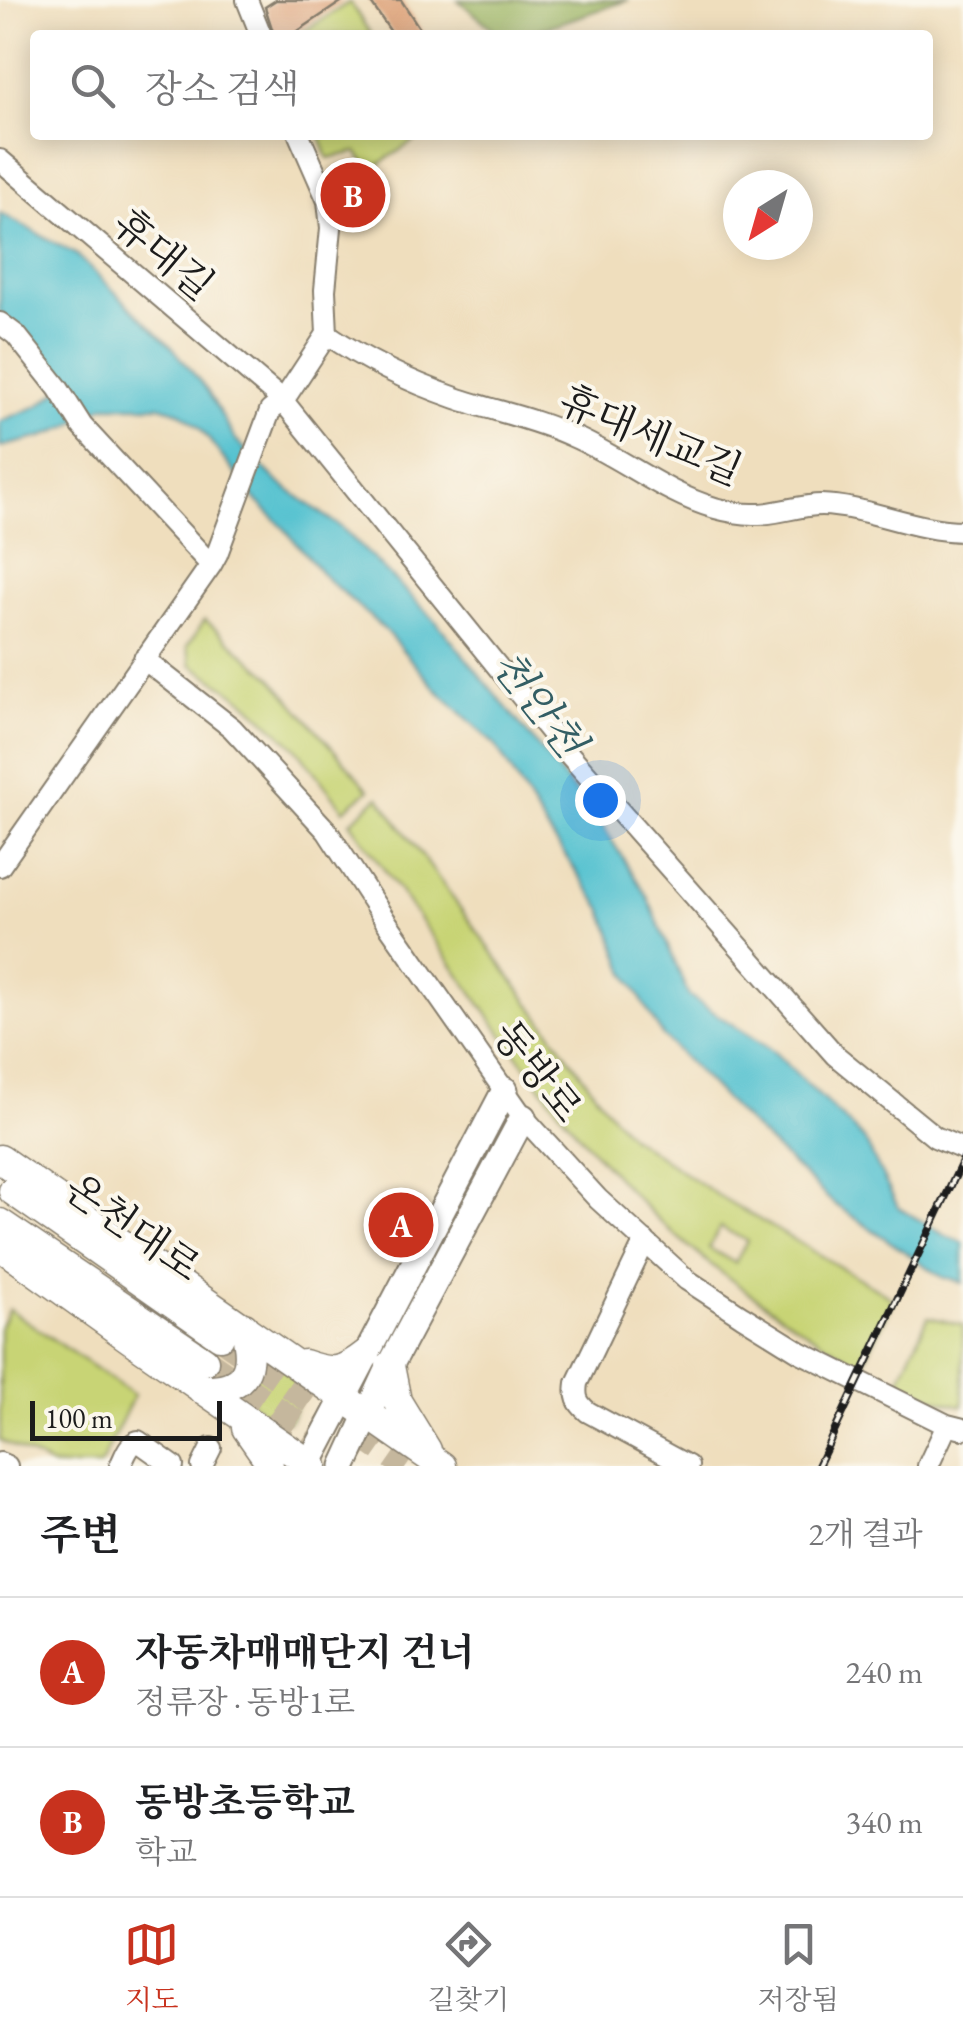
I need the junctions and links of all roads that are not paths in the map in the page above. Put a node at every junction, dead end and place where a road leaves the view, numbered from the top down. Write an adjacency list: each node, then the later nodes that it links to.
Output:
1 (246, 0): 2 (street)
2 (259, 30)
3 (301, 140): 6 (street)
4 (0, 160): 7 (street, 휴대길)
5 (0, 324): 9 (street)
6 (327, 334): 7 (street); 8 (street, 휴대세교길)
7 (276, 406): 9 (street); 14 (street, 휴대길)
8 (963, 531)
9 (214, 559): 10 (street)
10 (144, 659): 11 (street); 12 (street, 동방로)
11 (0, 866)
12 (505, 1090): 13 (street, 동방로); 22 (main road)
13 (523, 1117): 18 (street, 동방로); 22 (main road)
14 (963, 1149)
15 (0, 1160): 20 (highway)
16 (0, 1182): 20 (highway, 온천대로)
17 (0, 1223): 23 (highway, 온천대로)
18 (645, 1241): 27 (street, 동방로); 36 (street)
19 (0, 1246): 23 (highway)
20 (232, 1332): 21 (highway); 23 (highway)
21 (276, 1350): 22 (highway); 24 (highway)
22 (378, 1360): 24 (main road); 26 (main road); 29 (highway)
23 (203, 1375): 25 (highway)
24 (344, 1396): 26 (highway); 30 (main road)
25 (230, 1407): 30 (highway); 34 (highway)
26 (368, 1415): 29 (highway); 35 (main road)
27 (955, 1427): 37 (street)
28 (0, 1463): 31 (street)
29 (439, 1464)
30 (310, 1465)
31 (7, 1466)
32 (120, 1466): 33 (street)
33 (173, 1466)
34 (269, 1466)
35 (344, 1466)
36 (688, 1466)
37 (928, 1466)

